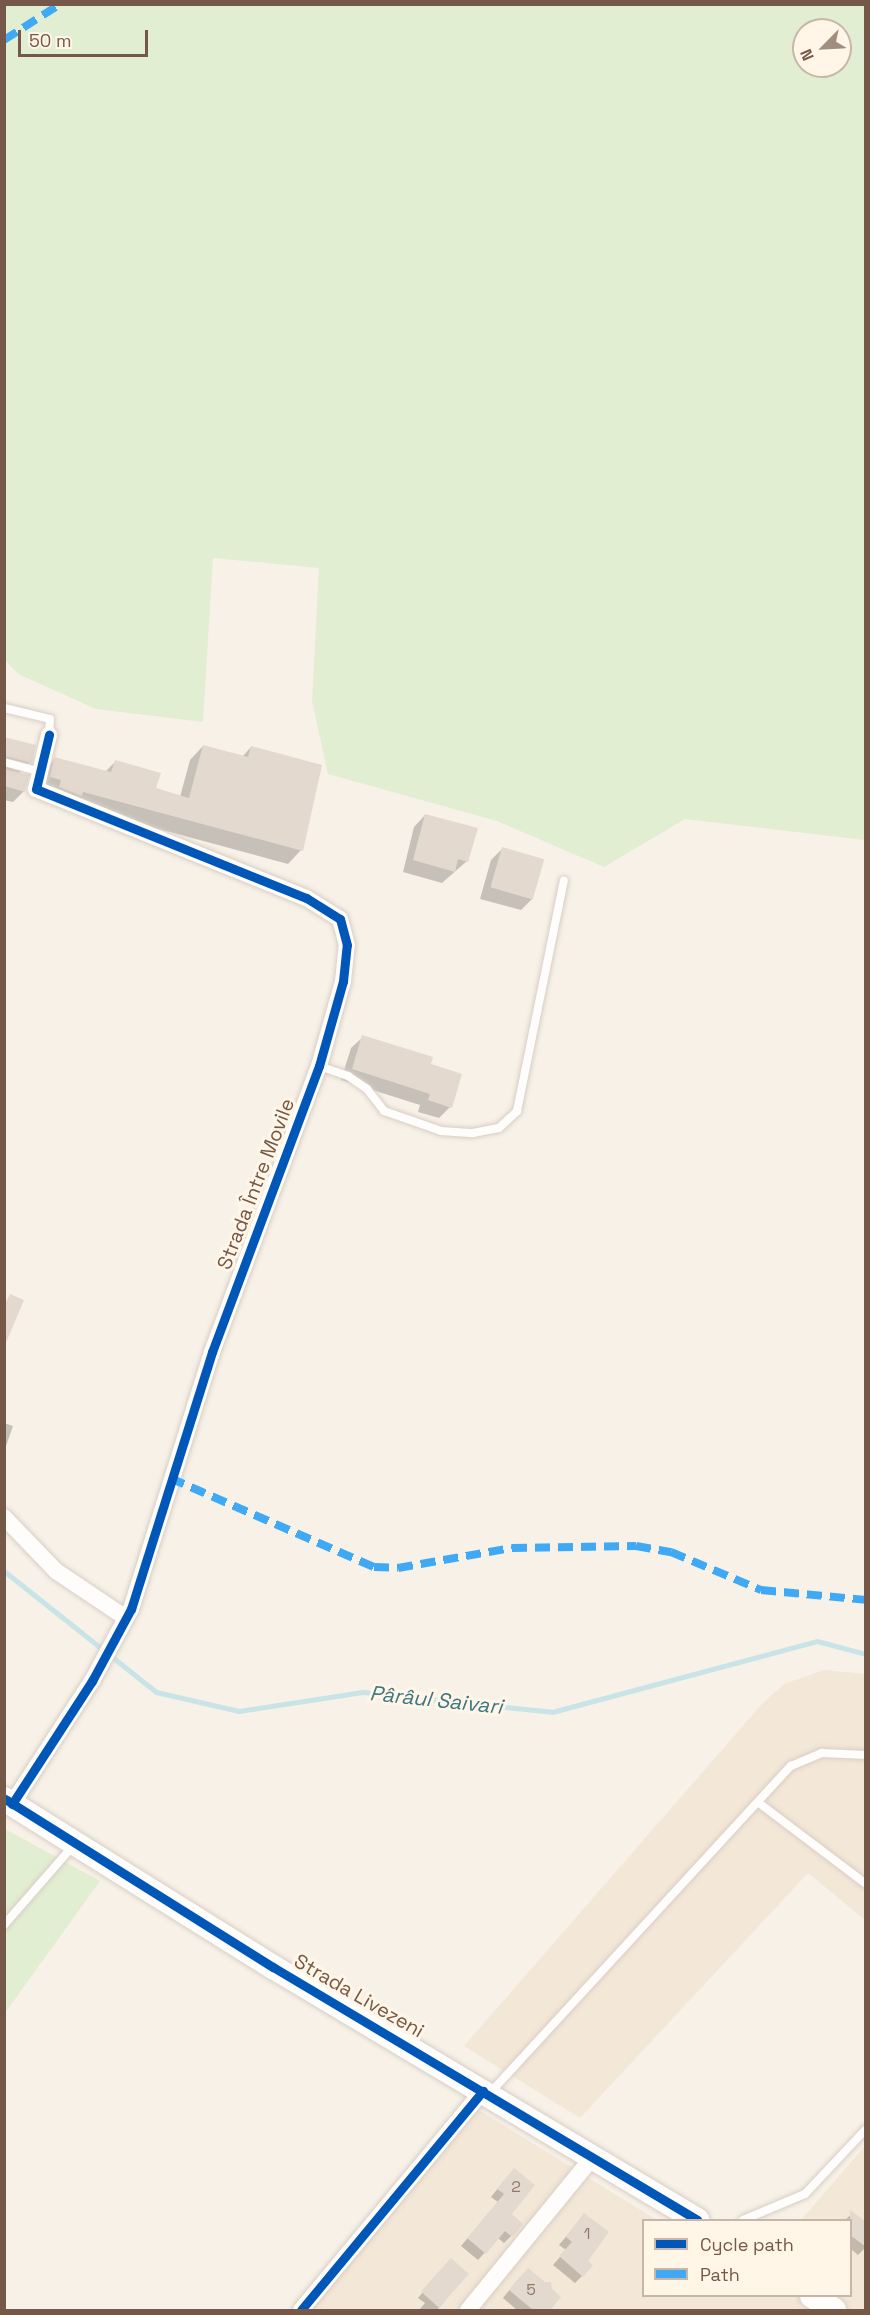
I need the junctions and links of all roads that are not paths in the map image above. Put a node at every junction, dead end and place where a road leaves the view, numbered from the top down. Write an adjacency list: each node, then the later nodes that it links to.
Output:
1 (4, 708): 2 (lane)
2 (49, 735): 4 (street, Strada Între Movile)
3 (4, 762): 4 (lane)
4 (41, 772): 6 (street, Strada Între Movile)
5 (564, 881): 6 (lane)
6 (319, 1066): 8 (street, Strada Între Movile)
7 (4, 1517): 8 (street)
8 (126, 1618): 10 (street, Strada Între Movile)
9 (866, 1755): 11 (lane)
10 (8, 1802): 12 (main road, Strada Livezeni)
11 (759, 1803): 13 (lane); 15 (lane)
12 (76, 1843): 14 (lane); 15 (main road, Strada Livezeni)
13 (866, 1884)
14 (4, 1925)
15 (486, 2092): 17 (main road, Strada Livezeni); 21 (street)
16 (866, 2129): 19 (lane)
17 (591, 2159): 18 (main road, Strada Livezeni); 22 (street)
18 (695, 2219)
19 (745, 2219)
20 (815, 2297): 23 (main road)
21 (301, 2310)
22 (468, 2310)
23 (834, 2310)

